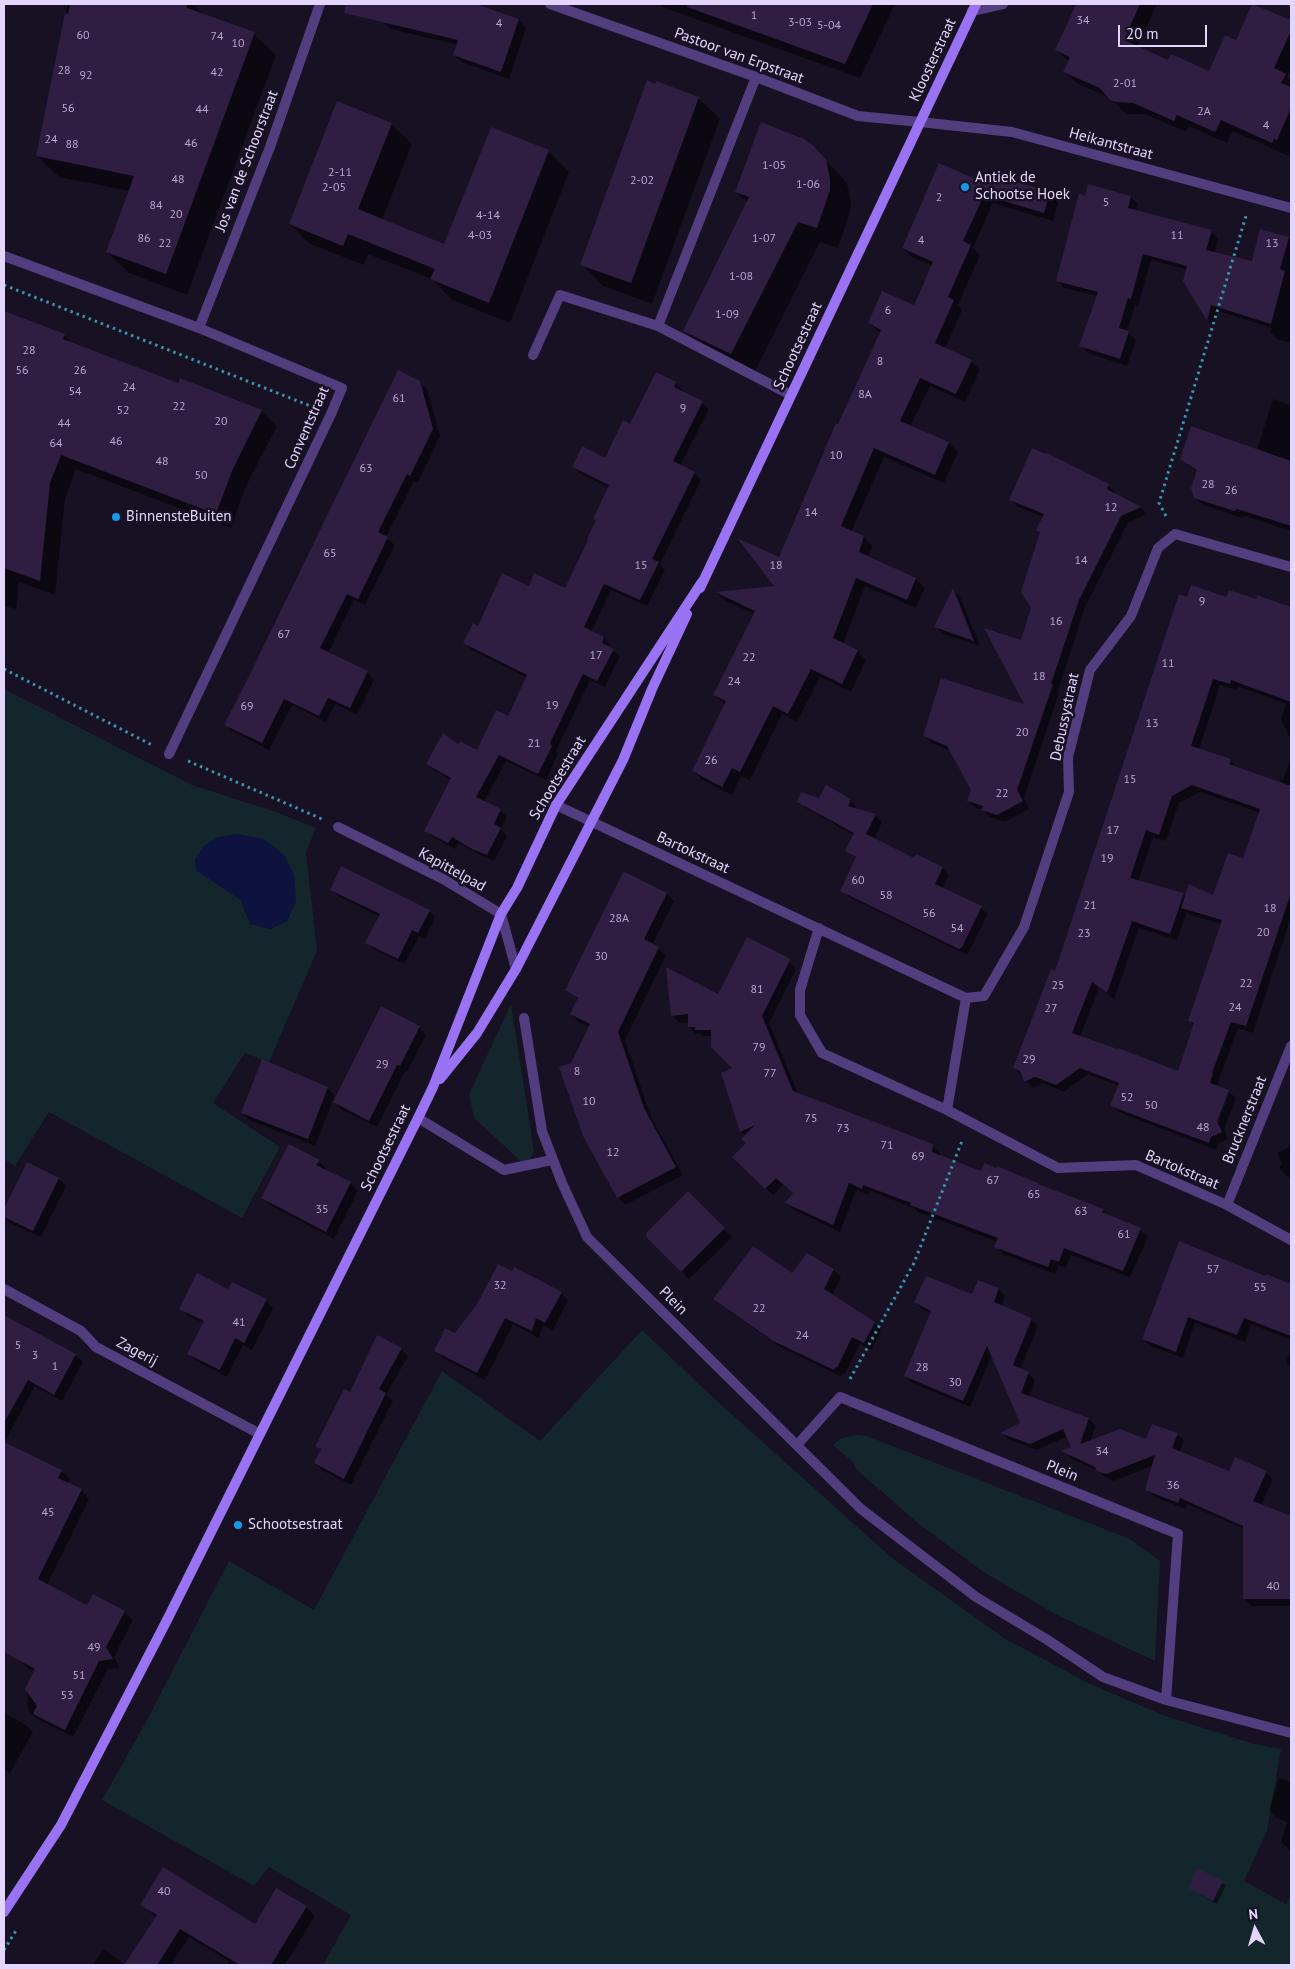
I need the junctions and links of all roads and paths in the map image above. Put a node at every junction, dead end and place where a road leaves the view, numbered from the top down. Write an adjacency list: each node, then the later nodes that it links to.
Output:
1 (320, 4): 12 (street, Jos van de Schoorstraat)
2 (550, 4): 5 (street, Pastoor van Erpstraat)
3 (1003, 4): 4 (street, Kloosterstraat)
4 (974, 7): 6 (main road, Kloosterstraat)
5 (756, 77): 6 (street, Pastoor van Erpstraat); 11 (street)
6 (920, 122): 7 (street, Heikantstraat); 14 (main road, Schootsestraat)
7 (1252, 198): 8 (street, Heikantstraat); 16 (path)
8 (1291, 208)
9 (4, 256): 12 (street, Conventstraat)
10 (4, 285): 15 (path)
11 (658, 326): 13 (street); 14 (street)
12 (199, 328): 15 (street, Conventstraat)
13 (533, 355)
14 (791, 396): 18 (main road, Schootsestraat)
15 (331, 414): 19 (street, Conventstraat)
16 (1175, 534): 17 (street); 26 (street, Debussystraat)
17 (1291, 567)
18 (702, 582): 20 (main road, Schootsestraat); 21 (main road, Schootsestraat)
19 (169, 754)
20 (556, 805): 21 (street, Bartokstraat); 23 (main road, Schootsestraat)
21 (592, 822): 24 (street, Bartokstraat); 25 (main road, Schootsestraat)
22 (338, 827): 23 (street, Kapittelpad)
23 (501, 914): 25 (street); 29 (main road, Schootsestraat)
24 (818, 928): 26 (street, Bartokstraat); 30 (street, Bartokstraat)
25 (516, 969): 29 (main road, Schootsestraat)
26 (966, 998): 30 (street)
27 (524, 1018): 33 (street, Plein)
28 (1291, 1046): 34 (street, Brucknerstraat)
29 (433, 1087): 31 (main road, Schootsestraat)
30 (946, 1110): 32 (street, Bartokstraat)
31 (418, 1118): 33 (street); 38 (main road, Schootsestraat)
32 (969, 1122): 34 (street, Bartokstraat); 37 (path)
33 (552, 1160): 39 (street, Plein)
34 (1227, 1205): 35 (street, Bartokstraat)
35 (1291, 1240)
36 (4, 1289): 38 (street, Zagerij)
37 (840, 1397): 39 (street); 40 (street, Plein)
38 (260, 1434): 42 (main road, Schootsestraat)
39 (797, 1445): 40 (street, Plein)
40 (1166, 1700): 41 (street, Plein)
41 (1291, 1733)
42 (4, 1912)

